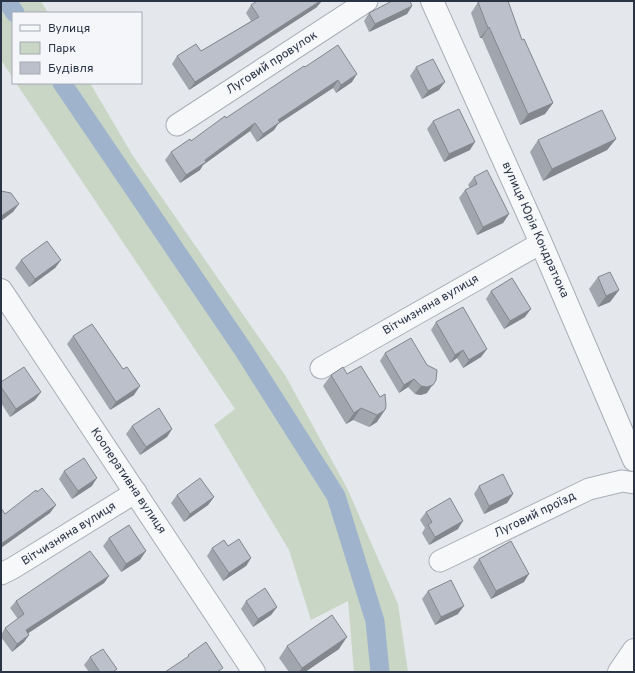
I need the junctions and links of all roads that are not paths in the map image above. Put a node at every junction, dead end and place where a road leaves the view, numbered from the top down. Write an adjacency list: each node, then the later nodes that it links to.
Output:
1 (367, 1): 3 (street, Луговий провулок)
2 (432, 1): 4 (street, вулиця Юрія Кондратюка)
3 (177, 125)
4 (541, 242): 6 (street, Вітчизняна вулиця); 7 (street, вулиця Юрія Кондратюка)
5 (1, 290): 9 (street, Кооперативна вулиця)
6 (321, 368)
7 (634, 460)
8 (634, 483): 10 (street, Луговий проїзд)
9 (136, 492): 11 (street, Вітчизняна вулиця); 13 (street, Кооперативна вулиця)
10 (440, 561)
11 (1, 574)
12 (634, 650): 14 (street)
13 (254, 672)
14 (619, 672)

